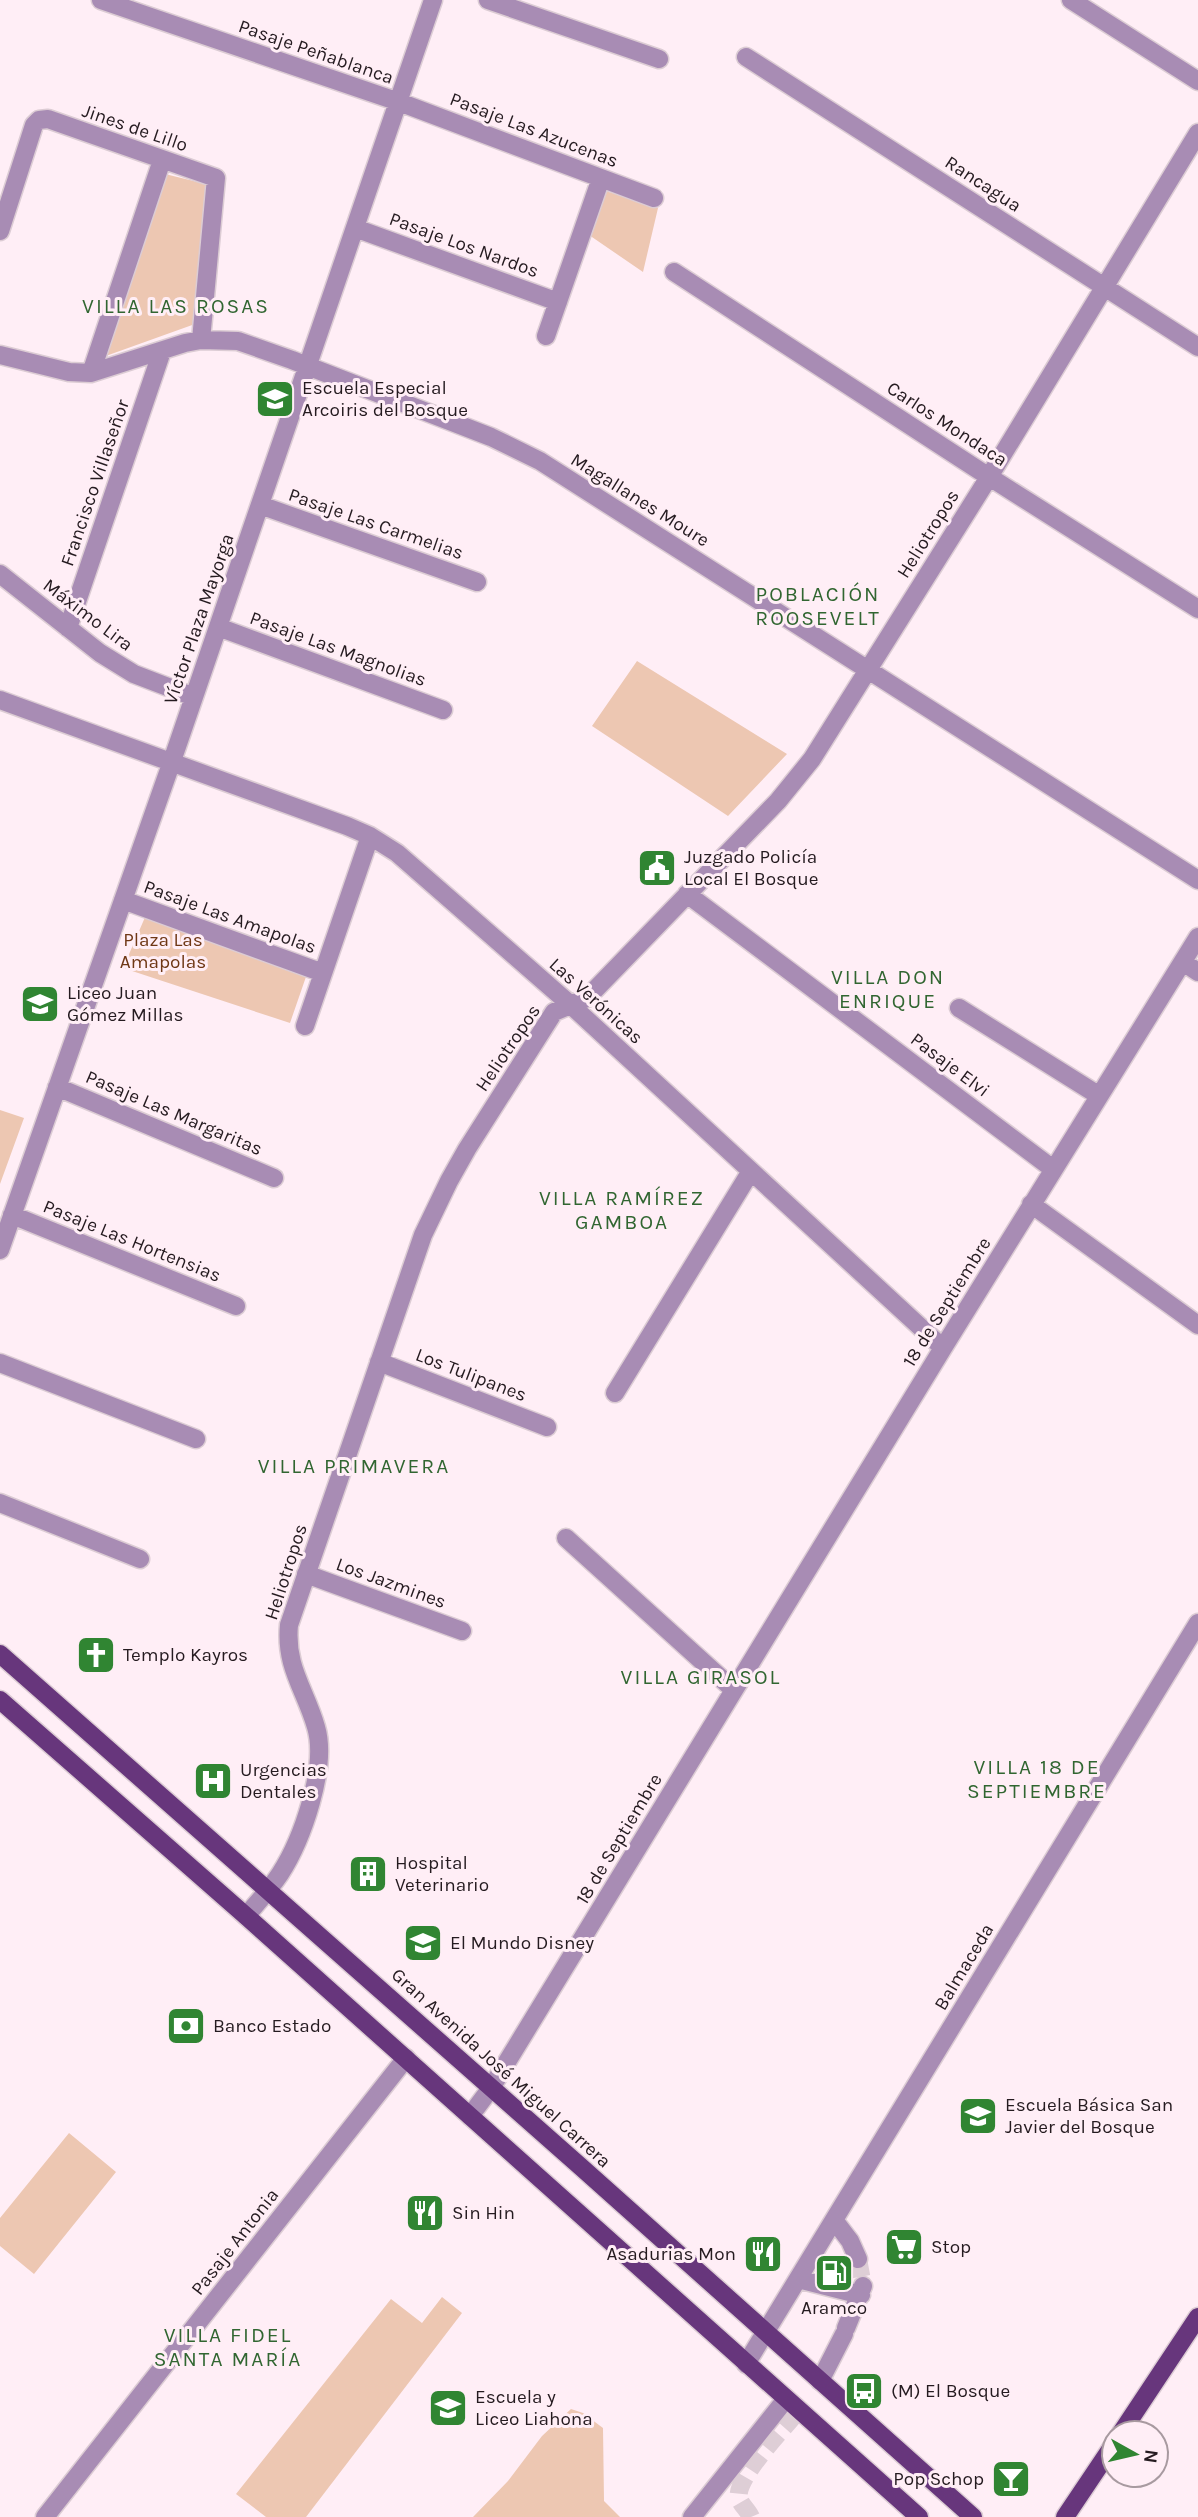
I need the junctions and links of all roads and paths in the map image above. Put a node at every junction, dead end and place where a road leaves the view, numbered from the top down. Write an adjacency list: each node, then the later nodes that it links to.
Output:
1 (101, 0): 8 (street, Pasaje Peñablanca)
2 (433, 0): 8 (street, Víctor Plaza Mayorga)
3 (488, 0): 6 (street)
4 (1071, 0): 7 (street)
5 (746, 57): 16 (street, Rancagua)
6 (659, 58)
7 (1198, 81)
8 (398, 102): 11 (street, Pasaje Las Azucenas); 13 (street, Víctor Plaza Mayorga)
9 (1198, 133): 16 (street, Heliotropos)
10 (162, 160): 14 (street, Jines de Lillo); 19 (street, Jines de Lillo); 24 (street)
11 (601, 178): 12 (street, Pasaje Las Azucenas); 17 (street, Pasaje Los Nardos)
12 (654, 198)
13 (355, 228): 17 (street, Pasaje Los Nardos); 23 (street, Víctor Plaza Mayorga)
14 (0, 231)
15 (674, 272): 25 (street, Carlos Mondaca)
16 (1104, 286): 20 (street, Rancagua); 25 (street, Heliotropos)
17 (558, 302): 18 (street, Pasaje Los Nardos)
18 (546, 337)
19 (201, 340): 21 (street, Magallanes Moure); 23 (street, Magallanes Moure)
20 (1198, 347)
21 (162, 351): 24 (street, Magallanes Moure); 31 (street, Francisco Villaseñor)
22 (0, 355): 24 (street, Magallanes Moure)
23 (308, 366): 26 (street, Víctor Plaza Mayorga); 32 (street, Magallanes Moure)
24 (90, 373)
25 (989, 477): 29 (street, Carlos Mondaca); 32 (street, Heliotropos)
26 (260, 505): 28 (street, Pasaje Las Carmelias); 30 (street, Víctor Plaza Mayorga)
27 (0, 574): 31 (street, Máximo Lira)
28 (477, 582)
29 (1198, 609)
30 (218, 627): 33 (street, Víctor Plaza Mayorga); 35 (street, Pasaje Las Magnolias)
31 (68, 628): 33 (street, Máximo Lira)
32 (868, 669): 38 (street, Magallanes Moure); 39 (street, Heliotropos)
33 (194, 697): 36 (street, Víctor Plaza Mayorga)
34 (0, 700): 36 (street, Las Verónicas)
35 (443, 710)
36 (171, 764): 37 (street, Las Verónicas); 40 (street, Víctor Plaza Mayorga)
37 (370, 836): 43 (street); 44 (street, Las Verónicas)
38 (1198, 880)
39 (687, 894): 44 (street, Heliotropos); 49 (street, Pasaje Elvi)
40 (123, 900): 43 (street, Pasaje Las Amapolas); 47 (street, Víctor Plaza Mayorga)
41 (1198, 937): 42 (street, 18 de Septiembre)
42 (1190, 967): 48 (street, 18 de Septiembre)
43 (323, 973): 46 (street)
44 (572, 1006): 50 (street, Las Verónicas); 58 (street, Heliotropos)
45 (959, 1008): 48 (street)
46 (305, 1026)
47 (57, 1087): 51 (street, Pasaje Las Margaritas); 53 (street, Víctor Plaza Mayorga)
48 (1098, 1095): 49 (street, 18 de Septiembre)
49 (1054, 1168): 52 (street, 18 de Septiembre)
50 (751, 1171): 57 (street, Las Verónicas); 60 (street)
51 (274, 1178)
52 (1031, 1204): 56 (street); 57 (street, 18 de Septiembre)
53 (12, 1215): 54 (street, Víctor Plaza Mayorga); 55 (street, Pasaje Las Hortensias)
54 (0, 1250)
55 (236, 1306)
56 (1198, 1325)
57 (943, 1348): 70 (street, 18 de Septiembre)
58 (379, 1362): 61 (street, Los Tulipanes); 66 (street, Heliotropos)
59 (0, 1363): 62 (street)
60 (615, 1393)
61 (547, 1427)
62 (196, 1439)
63 (0, 1503): 65 (street)
64 (566, 1538): 70 (street)
65 (140, 1559)
66 (306, 1574): 68 (street, Los Jazmines); 72 (street, Heliotropos)
67 (1198, 1623): 77 (street, Balmaceda)
68 (462, 1632)
69 (0, 1654): 72 (main road, Gran Avenida José Miguel Carrera)
70 (734, 1690): 75 (street, 18 de Septiembre)
71 (0, 1700): 73 (main road)
72 (268, 1890): 73 (street, Heliotropos); 75 (main road, Gran Avenida José Miguel Carrera)
73 (246, 1916): 74 (main road)
74 (406, 2058): 76 (main road); 87 (street, Pasaje Antonia)
75 (491, 2088): 76 (street, 18 de Septiembre); 81 (main road, Gran Avenida José Miguel Carrera)
76 (470, 2116): 82 (main road)
77 (834, 2220): 78 (street); 79 (street, Balmaceda)
78 (858, 2259)
79 (798, 2279): 81 (street, Balmaceda); 83 (street)
80 (1198, 2317): 85 (main road)
81 (765, 2333): 82 (street, Balmaceda); 83 (main road, Gran Avenida José Miguel Carrera)
82 (746, 2364): 84 (main road)
83 (820, 2381): 90 (main road, Gran Avenida José Miguel Carrera)
84 (786, 2399): 88 (street); 89 (main road)
85 (1130, 2419)
86 (1100, 2465): 91 (main road)
87 (45, 2517)
88 (692, 2517)
89 (919, 2517)
90 (973, 2517)
91 (1065, 2517)

